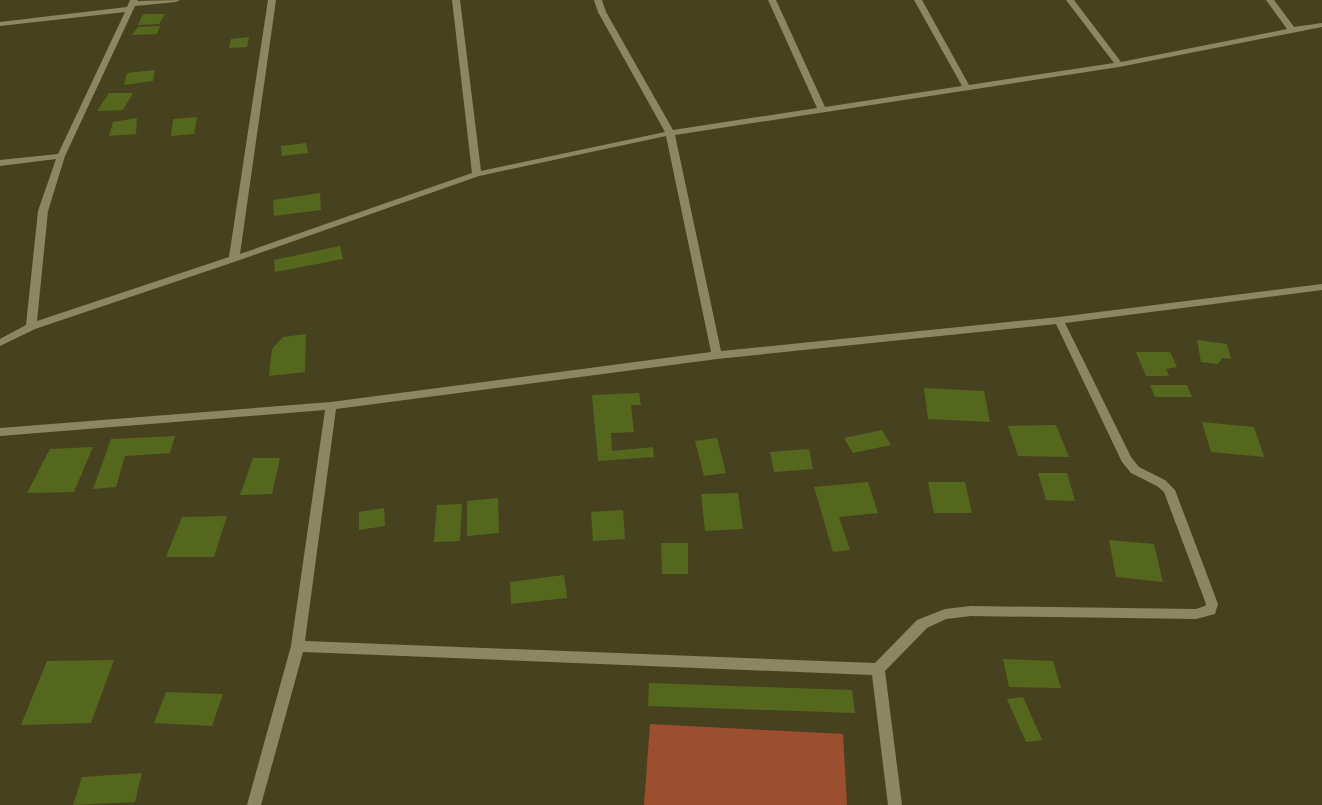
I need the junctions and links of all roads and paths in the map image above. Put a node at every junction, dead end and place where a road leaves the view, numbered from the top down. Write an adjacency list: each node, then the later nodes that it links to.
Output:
1 (176, 0): 9 (street)
2 (272, 0): 20 (street)
3 (456, 0): 19 (street)
4 (598, 0): 16 (street)
5 (772, 0): 15 (street)
6 (918, 0): 14 (street)
7 (1070, 0): 13 (street)
8 (1270, 0): 12 (street)
9 (133, 4): 10 (street); 17 (street)
10 (0, 24)
11 (1322, 25): 12 (street)
12 (1292, 30): 13 (street)
13 (1119, 66): 14 (street)
14 (966, 88): 15 (street)
15 (822, 110): 16 (street)
16 (670, 133): 19 (street); 25 (street)
17 (61, 156): 18 (street); 23 (street)
18 (0, 163)
19 (477, 174): 20 (street)
20 (234, 259): 23 (street)
21 (1322, 287): 22 (street)
22 (1059, 320): 25 (street); 29 (street)
23 (31, 327): 24 (street)
24 (0, 343)
25 (717, 355): 26 (street)
26 (332, 406): 27 (street); 28 (street)
27 (0, 432)
28 (298, 646): 29 (street); 30 (street)
29 (878, 669): 31 (street)
30 (254, 805)
31 (895, 805)

